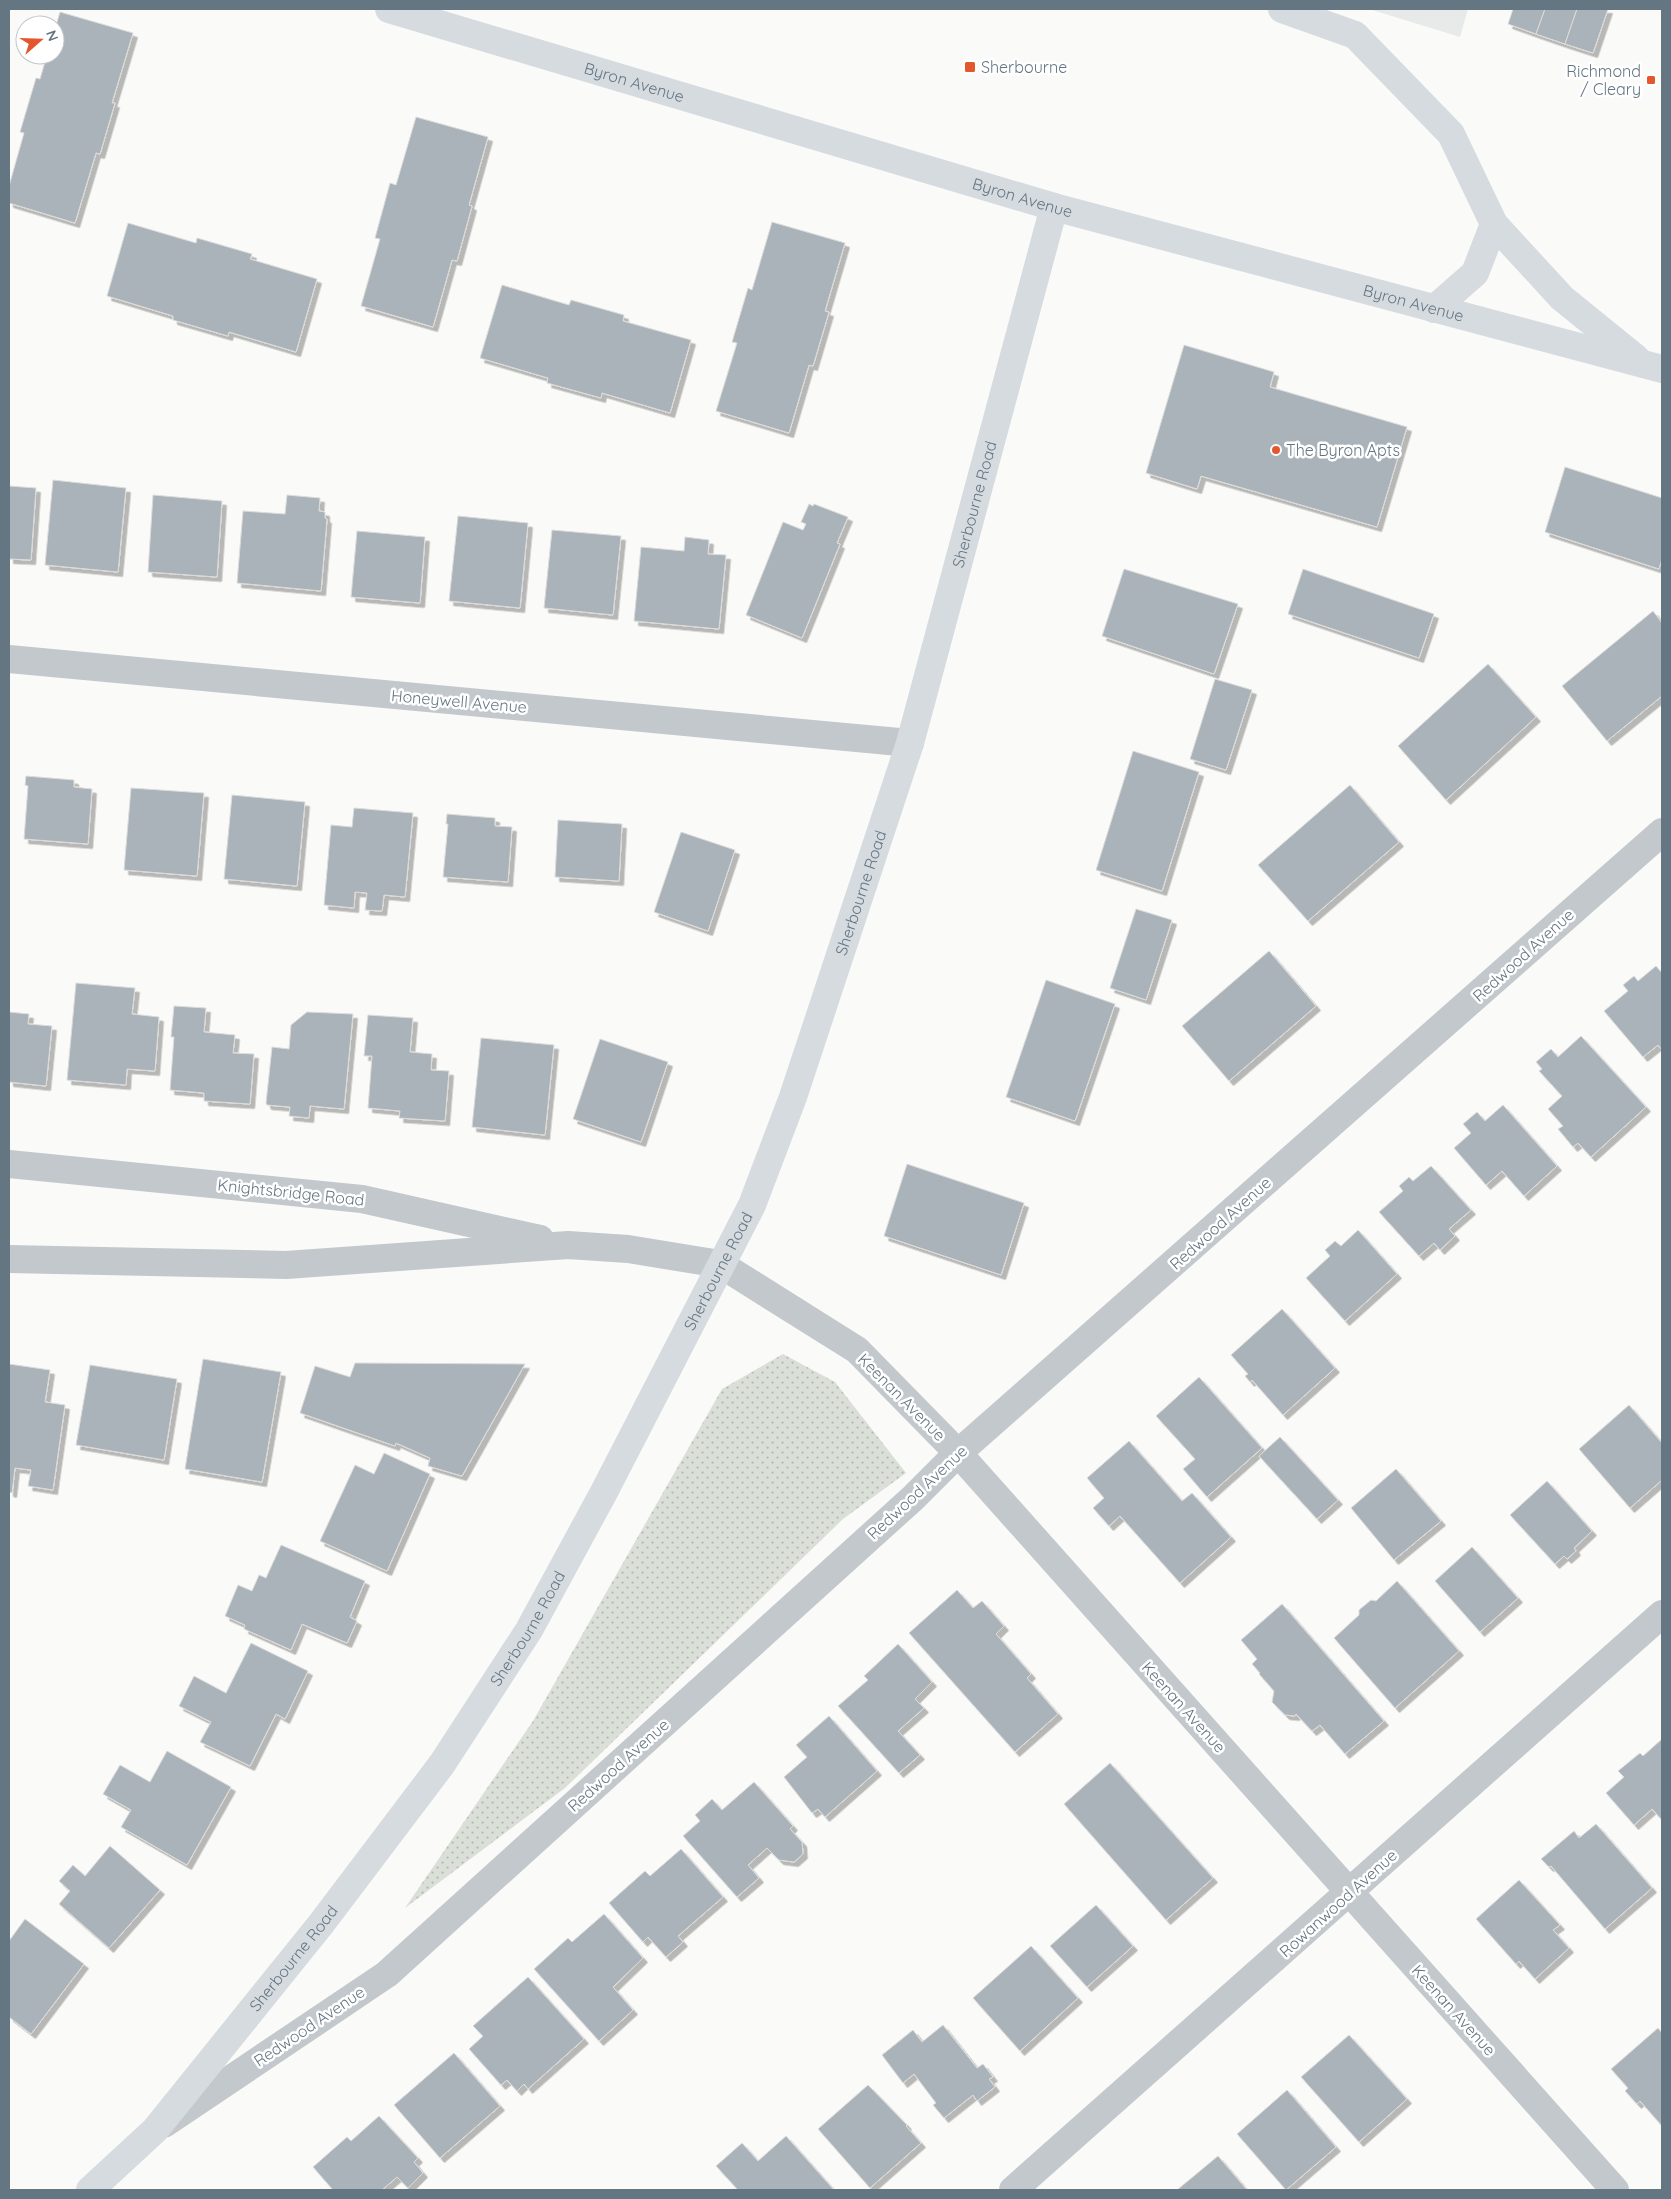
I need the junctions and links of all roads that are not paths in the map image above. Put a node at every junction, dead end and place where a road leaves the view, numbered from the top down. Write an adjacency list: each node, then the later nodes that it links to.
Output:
1 (388, 9): 3 (street, Byron Avenue)
2 (1282, 9): 4 (street)
3 (1054, 207): 5 (street, Byron Avenue); 8 (street, Sherbourne Road)
4 (1494, 224): 5 (street); 6 (street)
5 (1434, 308): 6 (street, Byron Avenue)
6 (1653, 367)
7 (9, 660): 8 (street, Honeywell Avenue)
8 (910, 743): 13 (street, Sherbourne Road)
9 (1662, 832): 14 (street, Redwood Avenue)
10 (9, 1164): 11 (street, Knightsbridge Road)
11 (568, 1245): 12 (street, Knightsbridge Road); 13 (street, Knightsbridge Road)
12 (9, 1259)
13 (720, 1264): 14 (street, Keenan Avenue); 17 (street, Sherbourne Road)
14 (958, 1453): 16 (street, Keenan Avenue); 17 (street, Redwood Avenue)
15 (1662, 1614): 16 (street, Rowanwood Avenue)
16 (1350, 1893): 19 (street, Rowanwood Avenue); 20 (street, Keenan Avenue)
17 (155, 2130): 18 (street, Sherbourne Road)
18 (90, 2190)
19 (1013, 2190)
20 (1615, 2190)

